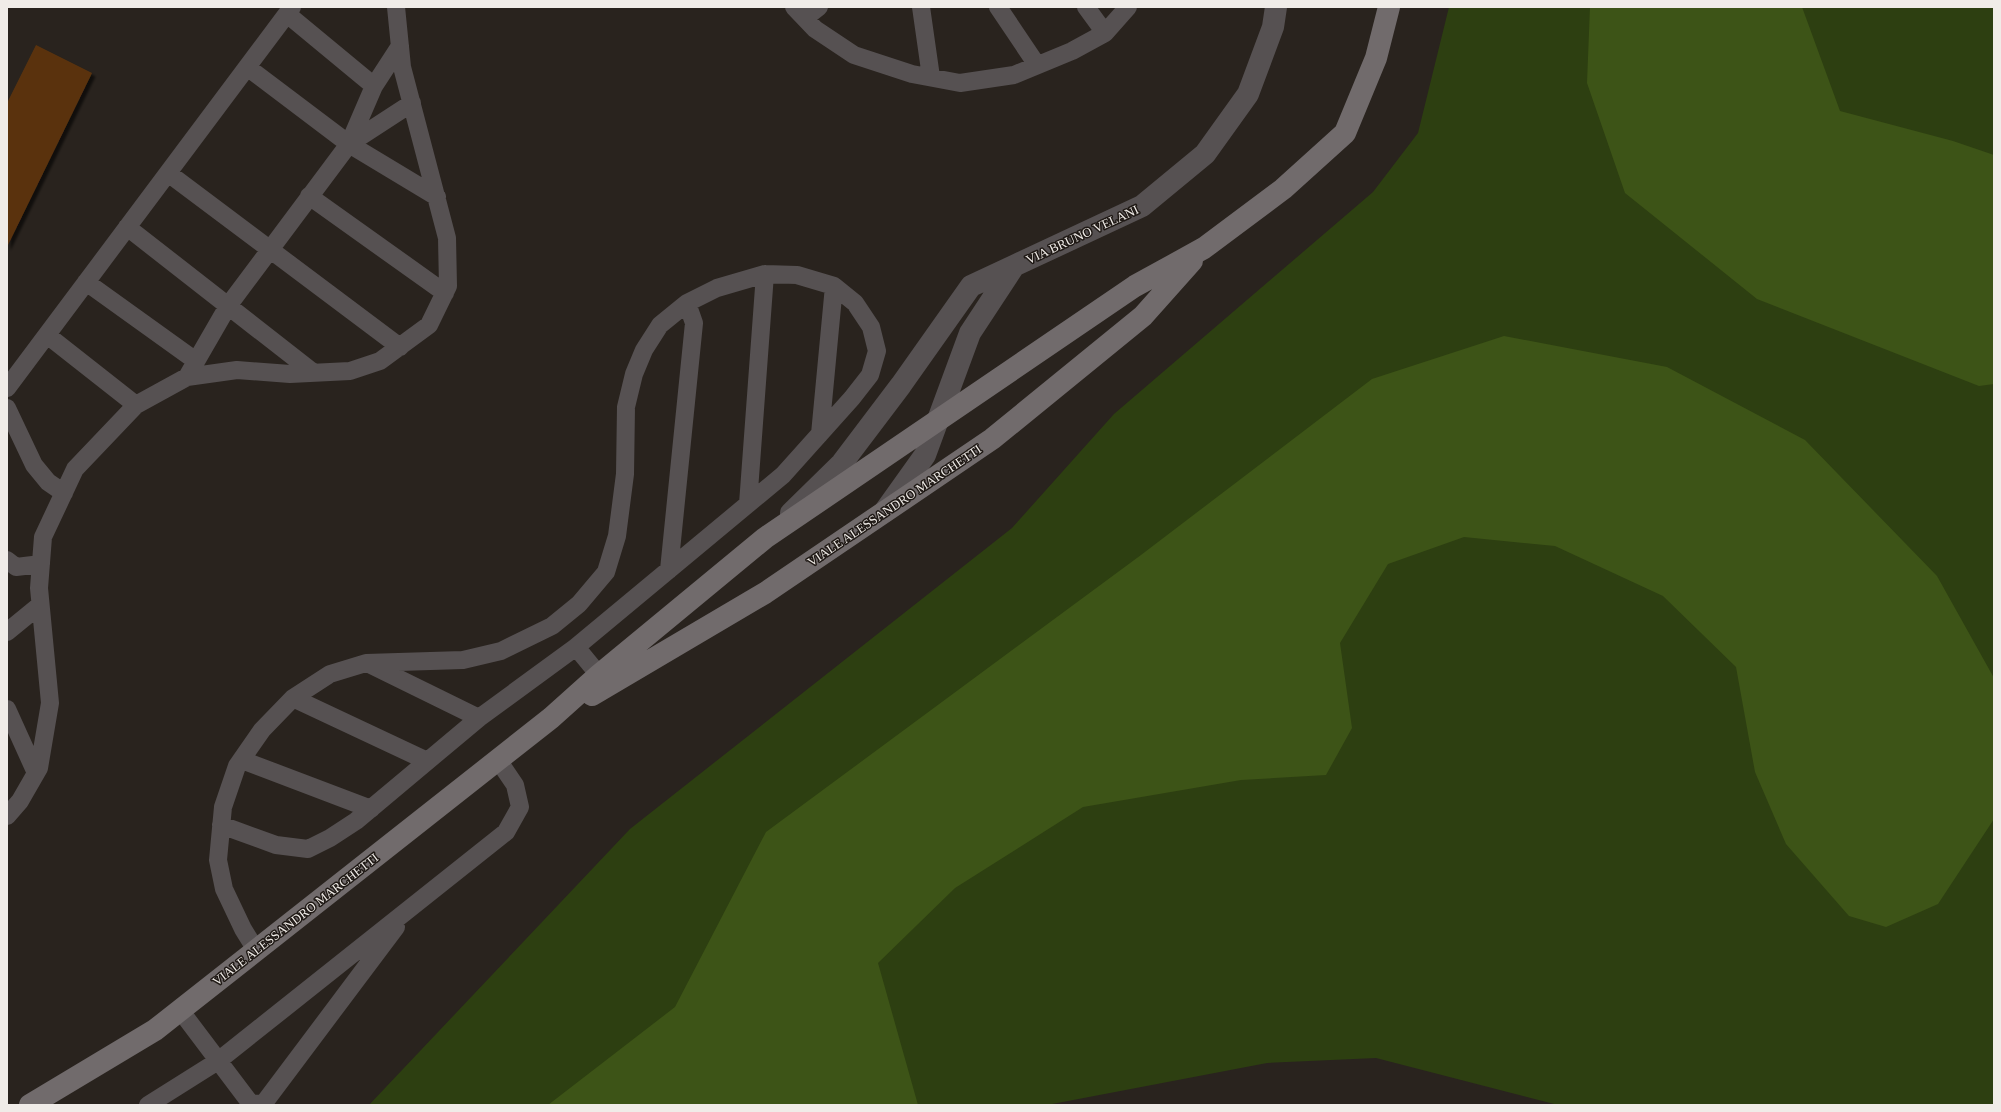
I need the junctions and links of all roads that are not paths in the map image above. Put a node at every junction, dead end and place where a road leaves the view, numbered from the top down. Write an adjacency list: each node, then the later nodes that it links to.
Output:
1 (820, 7): 10 (lane)
2 (921, 7): 15 (lane)
3 (998, 7): 13 (lane)
4 (1086, 7): 11 (lane)
5 (1128, 7): 11 (lane)
6 (1276, 7): 25 (street, VIA BRUNO VELANI)
7 (1389, 7): 23 (street, VIALE ALESSANDRO MARCHETTI)
8 (394, 9): 12 (lane)
9 (289, 11): 14 (lane); 16 (lane)
10 (799, 12): 15 (lane)
11 (1105, 33): 13 (lane)
12 (400, 46): 16 (lane); 17 (lane)
13 (1037, 66): 15 (lane)
14 (247, 68): 18 (lane); 19 (lane)
15 (931, 77)
16 (374, 86): 18 (lane)
17 (412, 103): 18 (lane); 21 (lane)
18 (349, 144): 20 (lane); 21 (lane)
19 (168, 173): 22 (lane); 24 (lane)
20 (310, 196): 24 (lane); 29 (lane)
21 (437, 197): 29 (lane)
22 (127, 227): 27 (lane); 31 (lane)
23 (1204, 248): 40 (street, VIALE ALESSANDRO MARCHETTI); 44 (street, VIALE ALESSANDRO MARCHETTI)
24 (269, 250): 31 (lane); 33 (lane)
25 (1015, 265): 40 (street, VIA BRUNO VELANI); 45 (street, VIA BRUNO VELANI)
26 (765, 274): 28 (lane); 30 (lane); 43 (lane)
27 (86, 282): 32 (lane); 34 (lane)
28 (834, 286): 41 (lane); 41 (lane)
29 (445, 292): 33 (lane)
30 (687, 303): 48 (lane); 52 (lane)
31 (228, 306): 34 (lane); 35 (lane)
32 (47, 335): 37 (lane); 38 (lane)
33 (400, 347): 35 (lane)
34 (196, 361): 36 (lane)
35 (314, 373): 36 (lane)
36 (187, 377): 38 (lane)
37 (7, 388)
38 (136, 405): 42 (lane)
39 (7, 408): 42 (lane)
40 (937, 423): 44 (street, VIA BRUNO VELANI); 45 (street, VIALE ALESSANDRO MARCHETTI)
41 (820, 434): 43 (lane)
42 (64, 493): 46 (lane)
43 (748, 504): 48 (lane)
44 (884, 511): 57 (street, VIALE ALESSANDRO MARCHETTI)
45 (765, 538): 53 (street, VIALE ALESSANDRO MARCHETTI)
46 (41, 564): 47 (lane); 49 (lane)
47 (10, 568)
48 (669, 570): 51 (lane)
49 (40, 605): 50 (lane); 61 (lane)
50 (7, 632)
51 (576, 647): 53 (lane); 56 (lane)
52 (366, 663): 54 (lane); 56 (lane)
53 (599, 675): 57 (street, VIALE ALESSANDRO MARCHETTI)
54 (293, 698): 58 (lane); 60 (lane)
55 (7, 709): 61 (lane)
56 (480, 718): 60 (lane)
57 (551, 718): 59 (street, VIALE ALESSANDRO MARCHETTI)
58 (242, 760): 62 (lane); 64 (lane)
59 (498, 760): 65 (lane); 66 (street, VIALE ALESSANDRO MARCHETTI)
60 (427, 761): 62 (lane)
61 (36, 773): 63 (lane)
62 (370, 809): 64 (lane)
63 (7, 816)
64 (221, 825): 66 (lane)
65 (411, 907): 68 (lane); 71 (lane)
66 (256, 950): 67 (street, VIALE ALESSANDRO MARCHETTI)
67 (180, 1010): 68 (lane); 69 (street, VIALE ALESSANDRO MARCHETTI)
68 (218, 1061): 70 (lane); 71 (lane)
69 (30, 1105)
70 (148, 1105)
71 (251, 1105)

